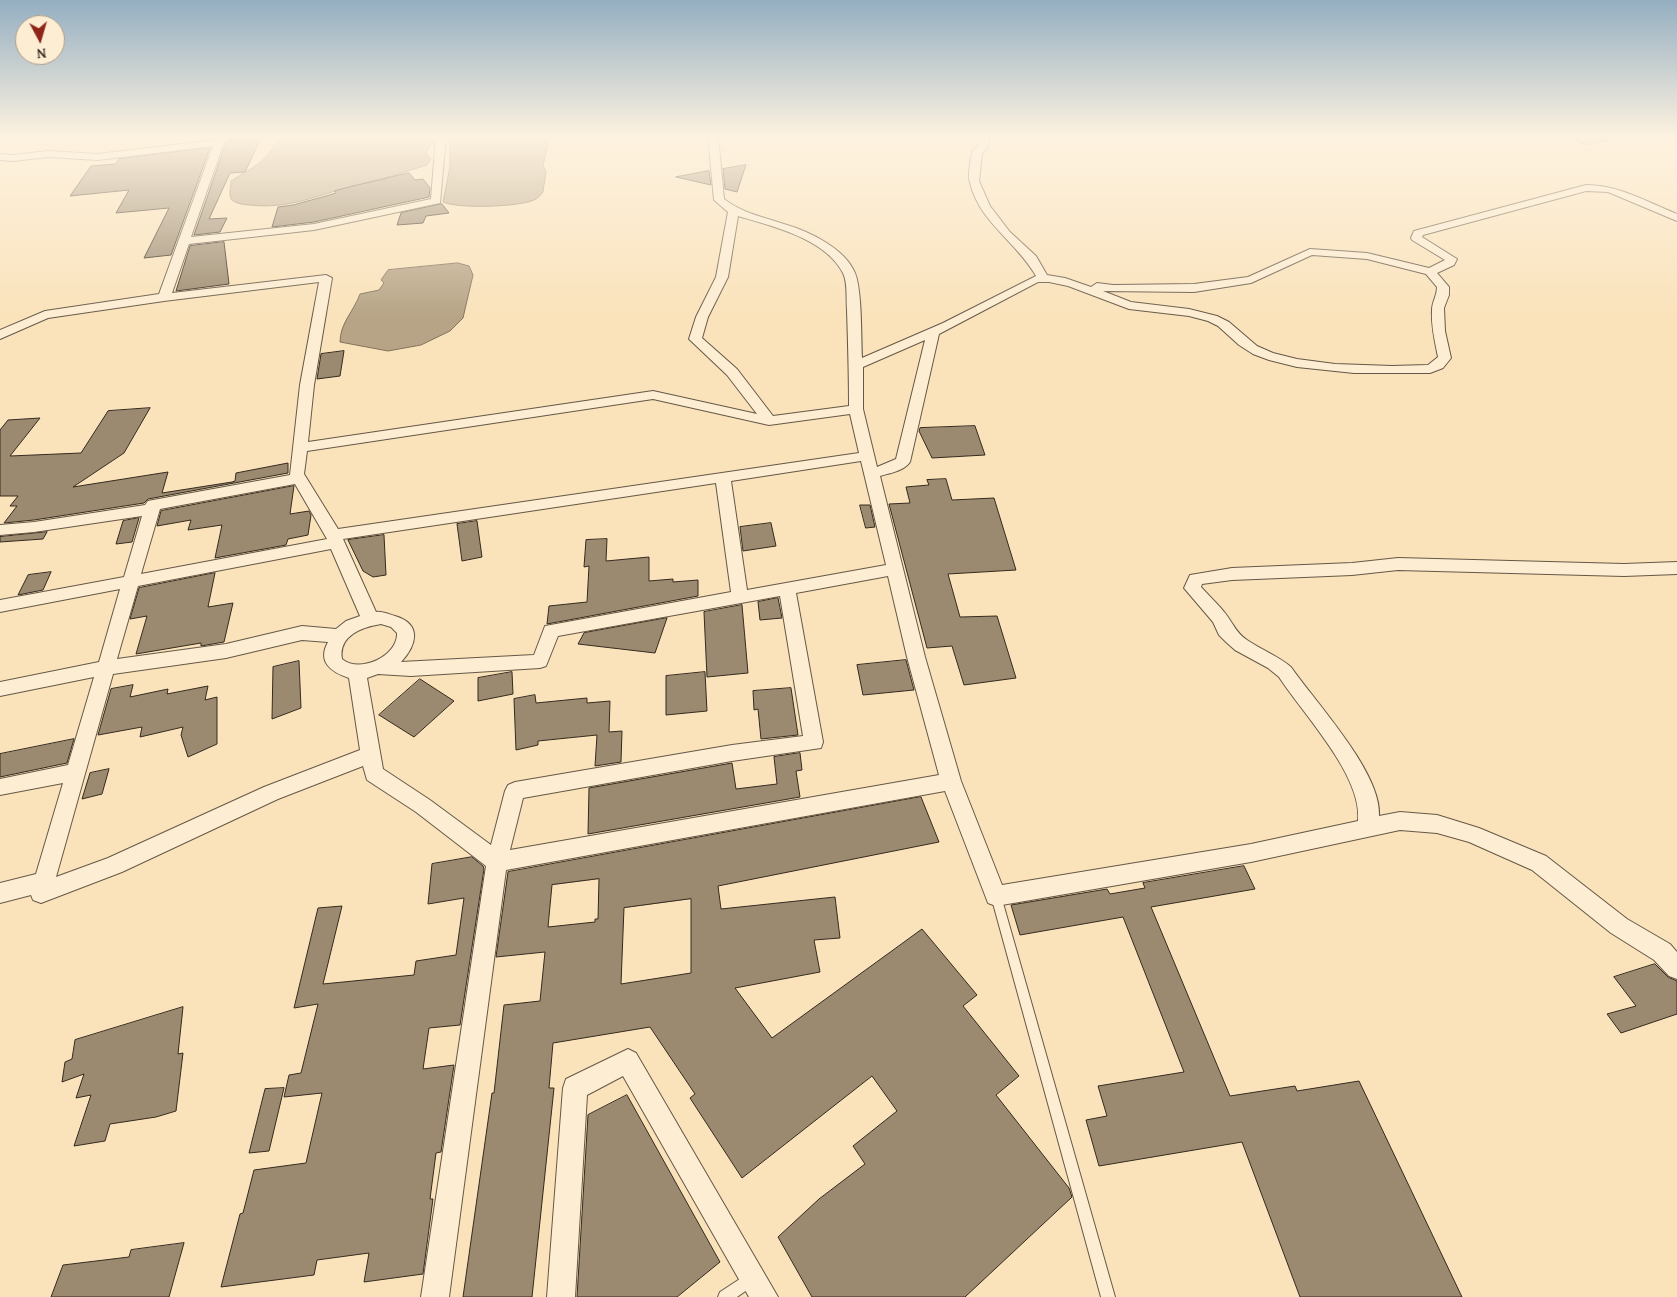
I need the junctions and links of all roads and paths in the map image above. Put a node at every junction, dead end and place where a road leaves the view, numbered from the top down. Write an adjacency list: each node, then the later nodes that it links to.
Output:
1 (199, 197): 9 (street)
2 (436, 197): 9 (street)
3 (719, 197): 7 (street)
4 (980, 197): 11 (street)
5 (1550, 197): 10 (street)
6 (1623, 197): 8 (street)
7 (733, 211): 16 (street); 18 (street)
8 (1677, 218)
9 (184, 241): 13 (street)
10 (1430, 272): 12 (street); 12 (street)
11 (1043, 278): 12 (street); 14 (street)
12 (1079, 285)
13 (164, 297): 15 (street); 19 (street)
14 (933, 333): 16 (street); 21 (street)
15 (0, 335)
16 (856, 365): 17 (street)
17 (856, 410): 18 (street); 20 (street)
18 (769, 422): 19 (street)
19 (300, 448): 23 (street)
20 (867, 456): 21 (street); 22 (street)
21 (871, 474): 28 (street)
22 (723, 477): 26 (street); 31 (street)
23 (300, 478): 24 (street); 26 (street)
24 (152, 509): 25 (street); 29 (street)
25 (0, 530)
26 (334, 539): 29 (street); 33 (street)
27 (1677, 568): 43 (street)
28 (894, 570): 30 (street); 41 (street)
29 (131, 582): 32 (street); 35 (street)
30 (787, 589): 31 (street); 44 (street)
31 (740, 597): 36 (street)
32 (0, 606)
33 (370, 619): 34 (street); 36 (street)
34 (340, 636): 35 (street); 37 (street)
35 (106, 668): 38 (street); 40 (street)
36 (380, 668): 37 (street)
37 (356, 672): 39 (street)
38 (0, 689)
39 (370, 755): 44 (street); 45 (street)
40 (76, 772): 42 (street); 45 (street)
41 (951, 781): 44 (street); 47 (street)
42 (0, 787)
43 (1368, 829): 47 (street); 48 (street)
44 (497, 862): 50 (street)
45 (44, 882): 46 (street)
46 (0, 893)
47 (996, 896): 53 (lane)
48 (1677, 968)
49 (758, 1287): 51 (street); 52 (lane)
50 (435, 1297)
51 (561, 1297)
52 (725, 1297)
53 (1108, 1297)

